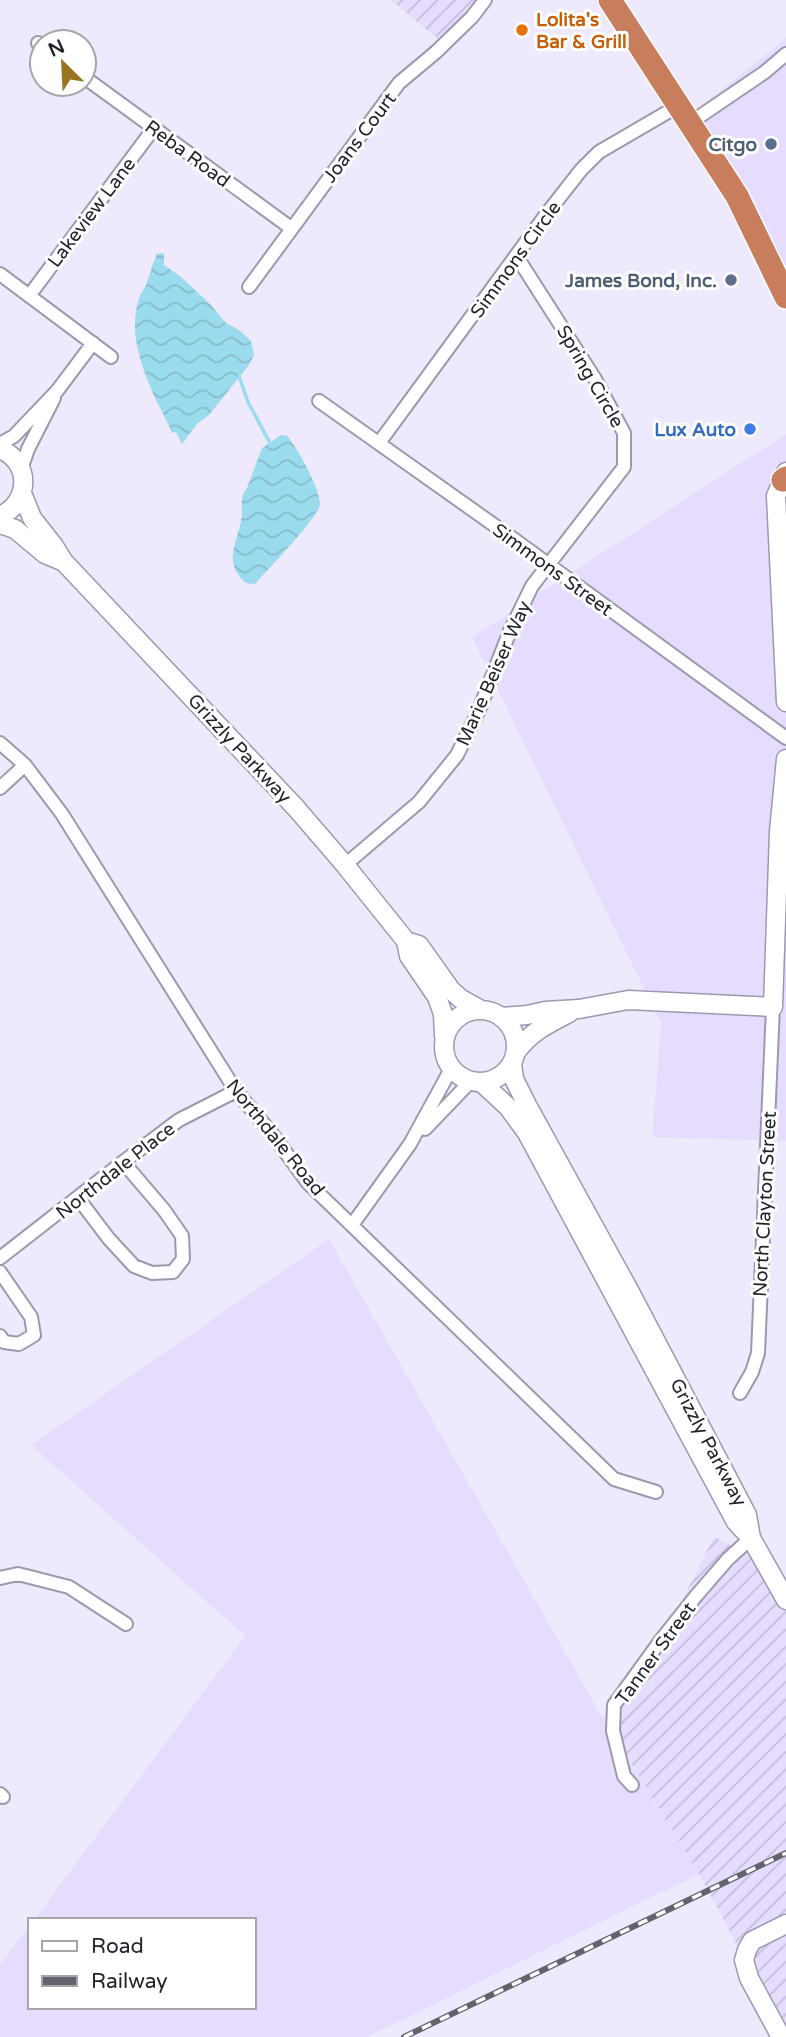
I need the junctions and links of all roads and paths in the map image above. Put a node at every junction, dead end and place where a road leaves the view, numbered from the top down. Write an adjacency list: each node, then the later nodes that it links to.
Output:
1 (485, 0): 7 (street, Joans Court)
2 (610, 0): 5 (highway)
3 (786, 54): 5 (street, Simmons Circle)
4 (98, 87): 6 (street, Reba Road)
5 (684, 114): 8 (street, Simmons Circle); 12 (highway)
6 (154, 128): 7 (street, Reba Road); 11 (street, Lakeview Lane)
7 (292, 228): 10 (street, Joans Court)
8 (517, 257): 17 (street, Simmons Circle); 25 (street, Spring Circle)
9 (0, 274): 11 (street)
10 (249, 287)
11 (29, 296): 13 (street)
12 (786, 297)
13 (93, 343): 14 (street); 15 (street)
14 (111, 357)
15 (57, 391): 18 (street); 19 (street)
16 (319, 401): 17 (street, Simmons Street)
17 (379, 443): 25 (street, Simmons Street)
18 (0, 447): 19 (street)
19 (21, 469): 21 (street)
20 (785, 477): 26 (street)
21 (22, 493): 22 (street); 24 (street, Grizzly Parkway)
22 (0, 516)
23 (0, 524): 24 (street, Grizzly Parkway)
24 (64, 562): 32 (street, Grizzly Parkway)
25 (549, 567): 27 (street, Simmons Street); 32 (street, Marie Beiser Way)
26 (786, 702)
27 (786, 738)
28 (0, 743): 30 (street, Northdale Road)
29 (786, 759): 34 (street, North Clayton Street)
30 (25, 765): 31 (street); 42 (street, Northdale Road)
31 (0, 788)
32 (345, 865): 33 (street, Grizzly Parkway)
33 (406, 941): 36 (street, Grizzly Parkway); 38 (street, Grizzly Parkway)
34 (773, 1007): 35 (street); 50 (street, North Clayton Street)
35 (579, 1009): 37 (street); 39 (street)
36 (481, 1010): 37 (street); 38 (street)
37 (502, 1017): 39 (street)
38 (444, 1036): 40 (street)
39 (514, 1058): 41 (street); 52 (street, Grizzly Parkway)
40 (451, 1069): 41 (street); 43 (street)
41 (476, 1082): 43 (street); 52 (street, Grizzly Parkway)
42 (236, 1091): 44 (street, Northdale Place); 46 (street, Northdale Road)
43 (411, 1144): 46 (street)
44 (122, 1162): 45 (street, Northdale Place); 45 (street)
45 (78, 1198): 47 (street, Northdale Place)
46 (352, 1225): 51 (street, Northdale Road)
47 (0, 1258)
48 (0, 1272): 49 (street)
49 (0, 1336)
50 (740, 1393)
51 (656, 1492)
52 (751, 1538): 54 (street); 56 (street, Tanner Street)
53 (0, 1578): 55 (street)
54 (786, 1600)
55 (126, 1624)
56 (632, 1784)
57 (786, 1924): 58 (street)
58 (775, 2035)

